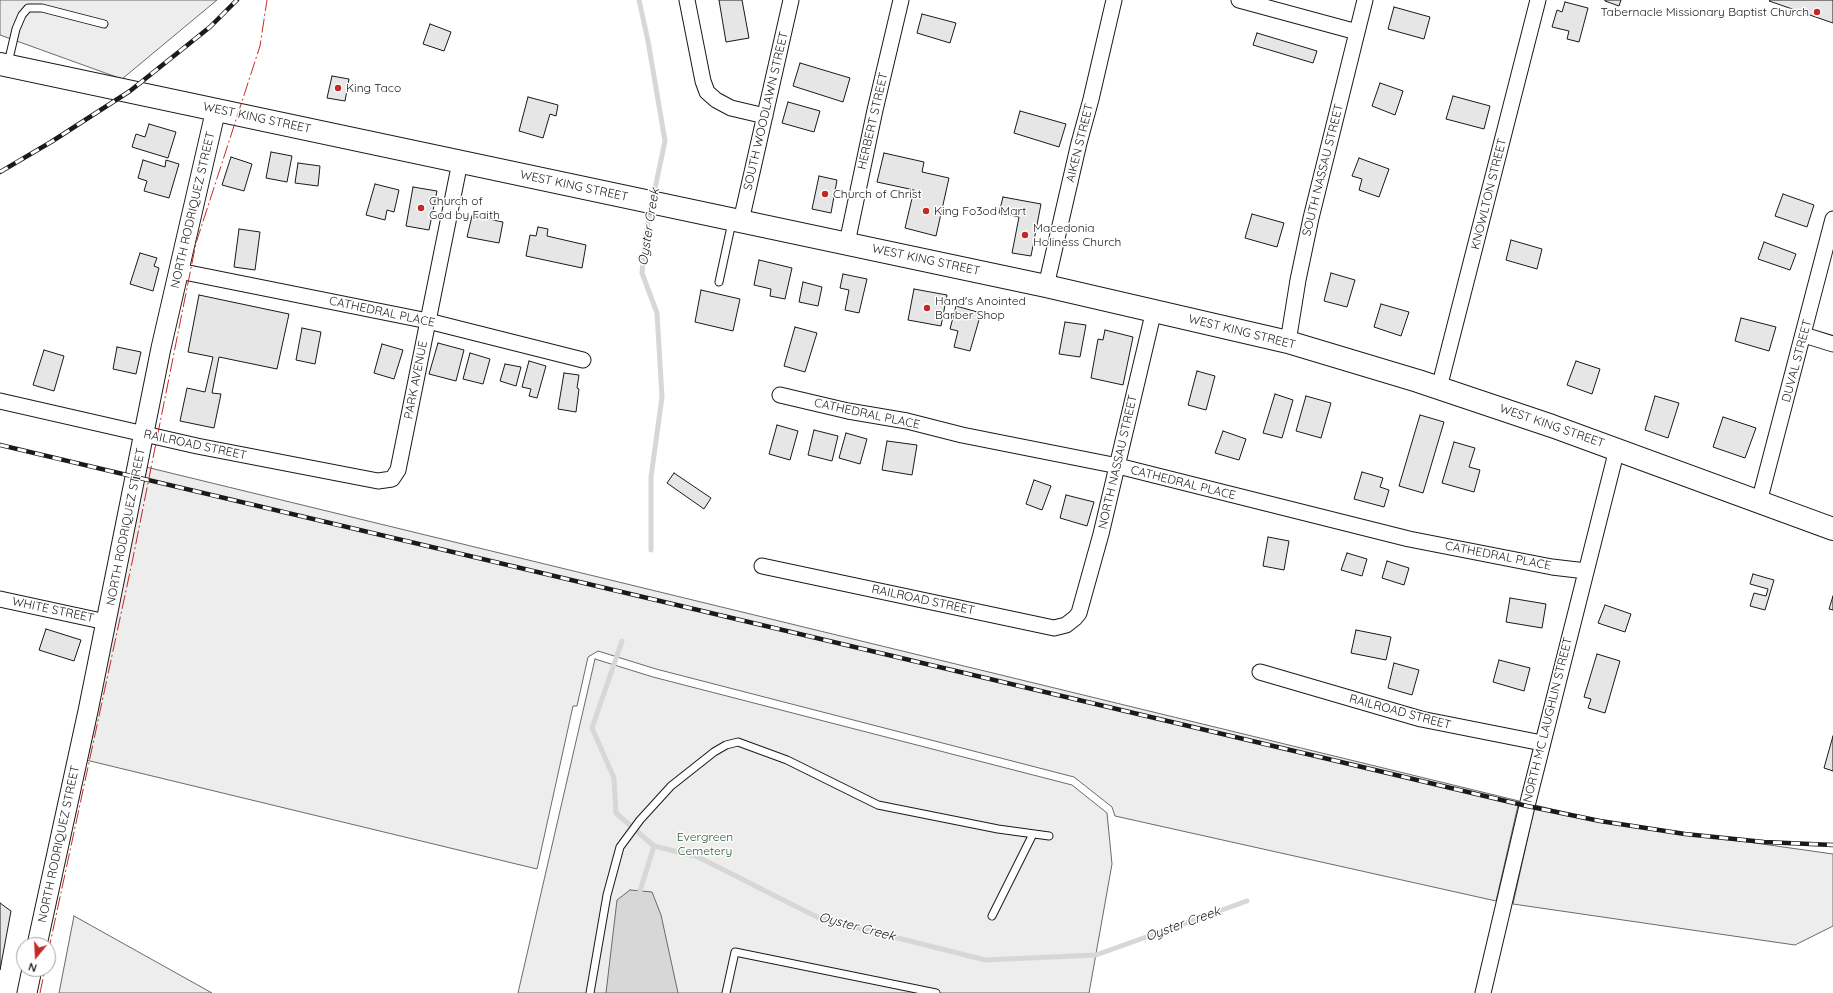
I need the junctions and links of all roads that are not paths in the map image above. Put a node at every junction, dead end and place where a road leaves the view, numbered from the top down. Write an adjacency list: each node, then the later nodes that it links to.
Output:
1 (687, 0): 12 (street)
2 (791, 0): 12 (street, SOUTH WOODLAWN STREET)
3 (901, 0): 16 (street, HERBERT STREET)
4 (1114, 0): 19 (street, AIKEN STREET)
5 (1239, 0): 9 (street)
6 (1365, 0): 9 (street, SOUTH NASSAU STREET)
7 (1538, 0): 26 (street, KNOWLTON STREET)
8 (104, 24): 10 (lane)
9 (1357, 32): 23 (street, SOUTH NASSAU STREET)
10 (4, 64): 11 (main road, WEST KING STREET)
11 (216, 109): 13 (main road, WEST KING STREET); 17 (street, NORTH RODRIQUEZ STREET)
12 (764, 116): 15 (street, SOUTH WOODLAWN STREET)
13 (460, 162): 15 (main road, WEST KING STREET); 21 (street, PARK AVENUE)
14 (1833, 219): 22 (street, DUVAL STREET)
15 (736, 220): 16 (main road, WEST KING STREET); 18 (lane)
16 (847, 243): 19 (main road, WEST KING STREET)
17 (179, 271): 21 (street, CATHEDRAL PLACE); 29 (street, NORTH RODRIQUEZ STREET)
18 (719, 282)
19 (1046, 286): 20 (main road, WEST KING STREET)
20 (1154, 310): 23 (main road, WEST KING STREET); 31 (street, NORTH NASSAU STREET)
21 (428, 321): 25 (street, CATHEDRAL PLACE); 32 (street, PARK AVENUE)
22 (1804, 335): 24 (street); 33 (street, DUVAL STREET)
23 (1288, 342): 26 (main road, WEST KING STREET)
24 (1833, 344)
25 (583, 360)
26 (1439, 388): 30 (main road, WEST KING STREET)
27 (780, 395): 31 (street, CATHEDRAL PLACE)
28 (0, 402): 29 (street, RAILROAD STREET)
29 (144, 434): 32 (street, RAILROAD STREET); 39 (street, NORTH RODRIQUEZ STREET)
30 (1617, 449): 33 (main road, WEST KING STREET); 36 (street, NORTH MC LAUGHLIN STREET)
31 (1118, 466): 36 (street, CATHEDRAL PLACE); 38 (street, NORTH NASSAU STREET)
32 (392, 479)
33 (1759, 502): 34 (main road, WEST KING STREET)
34 (1833, 529)
35 (762, 566): 38 (street, RAILROAD STREET)
36 (1586, 571): 41 (street, NORTH MC LAUGHLIN STREET)
37 (0, 599): 39 (street, WHITE STREET)
38 (1079, 612)
39 (106, 622): 45 (street, NORTH RODRIQUEZ STREET)
40 (1260, 672): 41 (street, RAILROAD STREET)
41 (1542, 744): 51 (street, NORTH MC LAUGHLIN STREET)
42 (1033, 834): 43 (lane); 44 (lane); 48 (lane)
43 (1049, 836)
44 (992, 916)
45 (39, 937)
46 (30, 977): 47 (street)
47 (27, 993)
48 (590, 993)
49 (726, 993): 50 (lane)
50 (936, 993)
51 (1483, 993)

